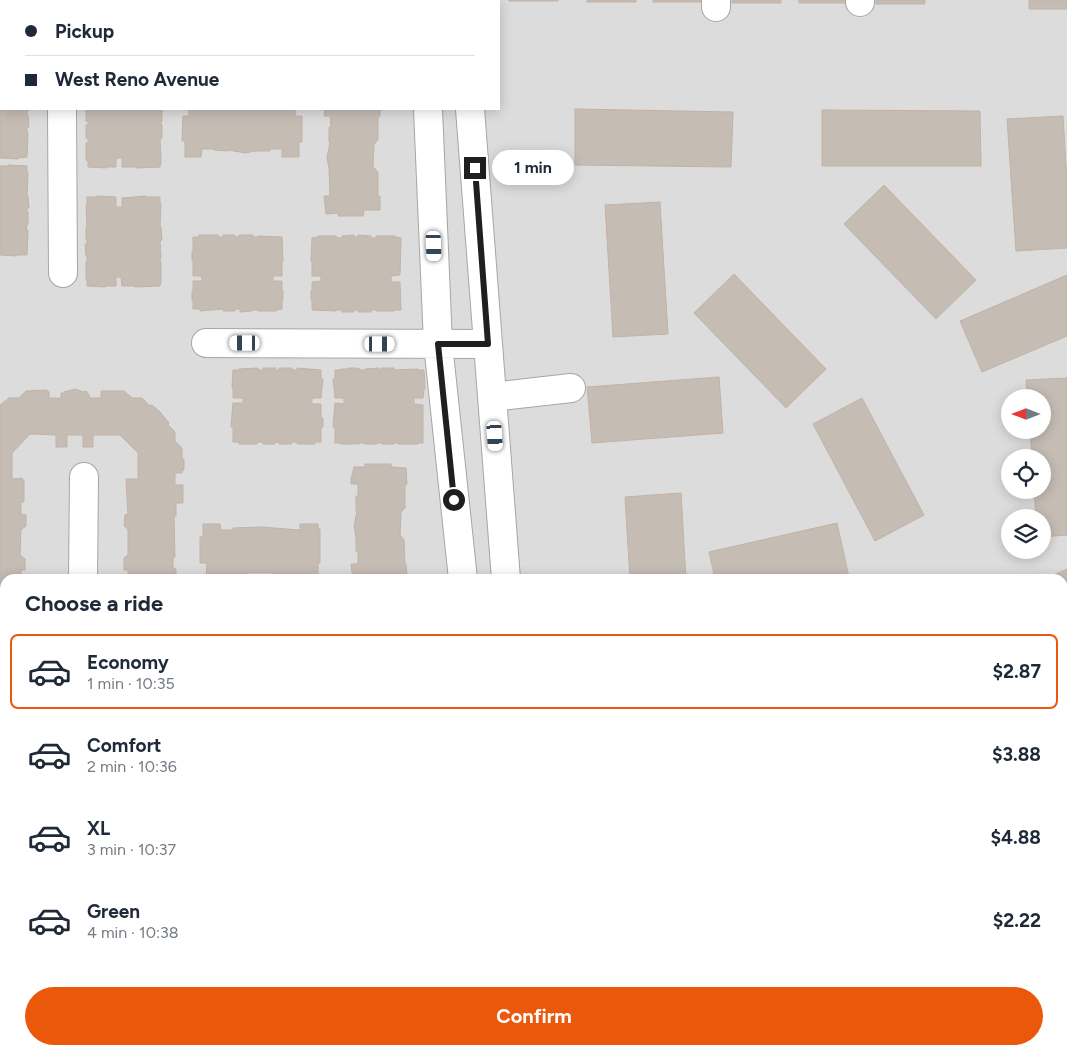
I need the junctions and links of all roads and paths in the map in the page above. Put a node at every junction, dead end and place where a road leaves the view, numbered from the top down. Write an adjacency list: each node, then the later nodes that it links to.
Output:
1 (62, 110): 4 (street)
2 (428, 110): 6 (street)
3 (470, 110): 7 (street)
4 (63, 273)
5 (206, 343): 6 (street)
6 (438, 344): 7 (street); 12 (street)
7 (488, 344): 9 (street)
8 (571, 388): 9 (street)
9 (492, 397): 13 (street)
10 (84, 476): 11 (street)
11 (83, 574)
12 (462, 574)
13 (506, 574)

